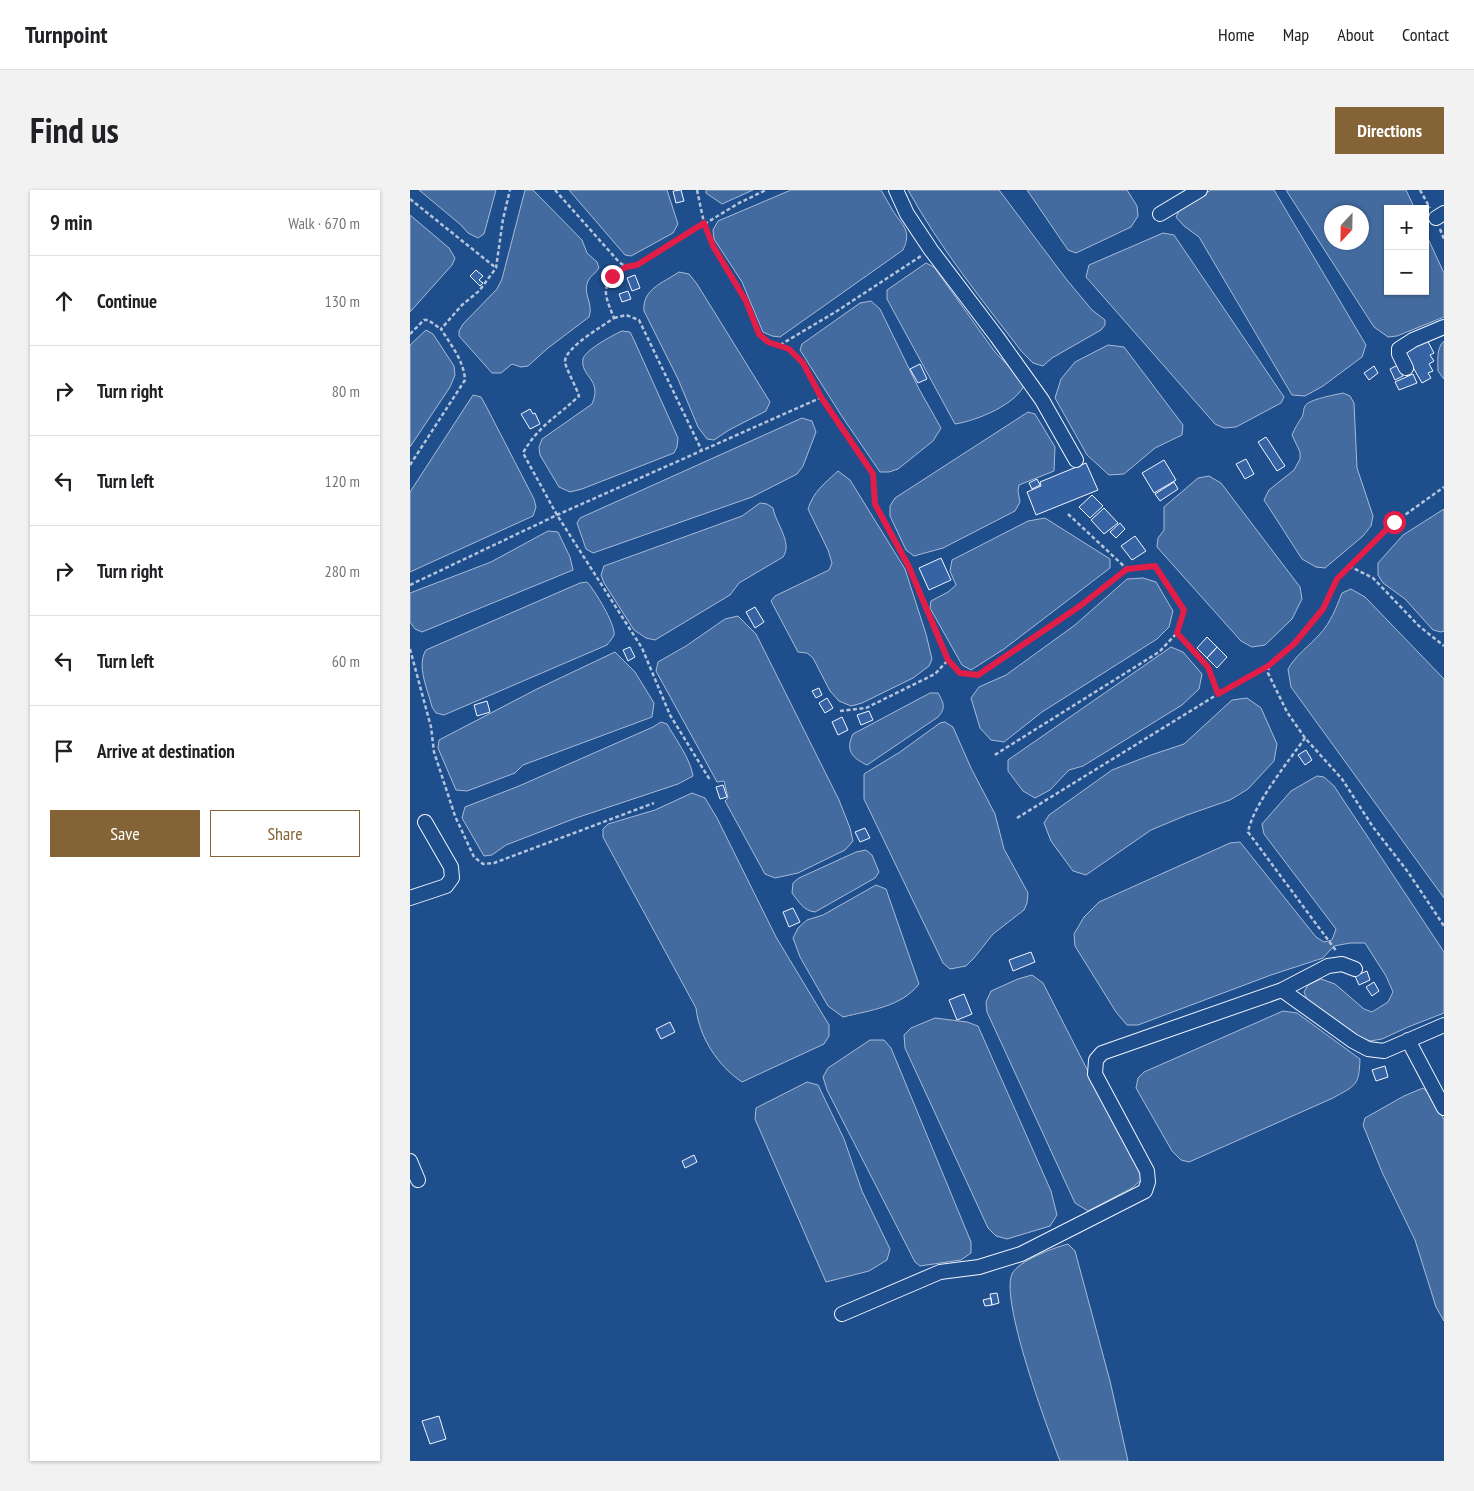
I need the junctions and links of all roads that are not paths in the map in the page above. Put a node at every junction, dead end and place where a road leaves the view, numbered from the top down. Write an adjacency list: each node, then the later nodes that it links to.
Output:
1 (896, 190): 6 (street)
2 (1200, 190): 3 (street)
3 (1160, 214)
4 (1444, 327): 5 (street)
5 (1406, 368)
6 (1076, 460)
7 (425, 822): 8 (street)
8 (410, 898)
9 (1355, 969): 10 (street)
10 (1282, 990): 12 (street); 16 (street)
11 (1444, 1024): 12 (street)
12 (1408, 1040): 13 (street)
13 (1444, 1108)
14 (410, 1161): 15 (street)
15 (418, 1180)
16 (842, 1314)

